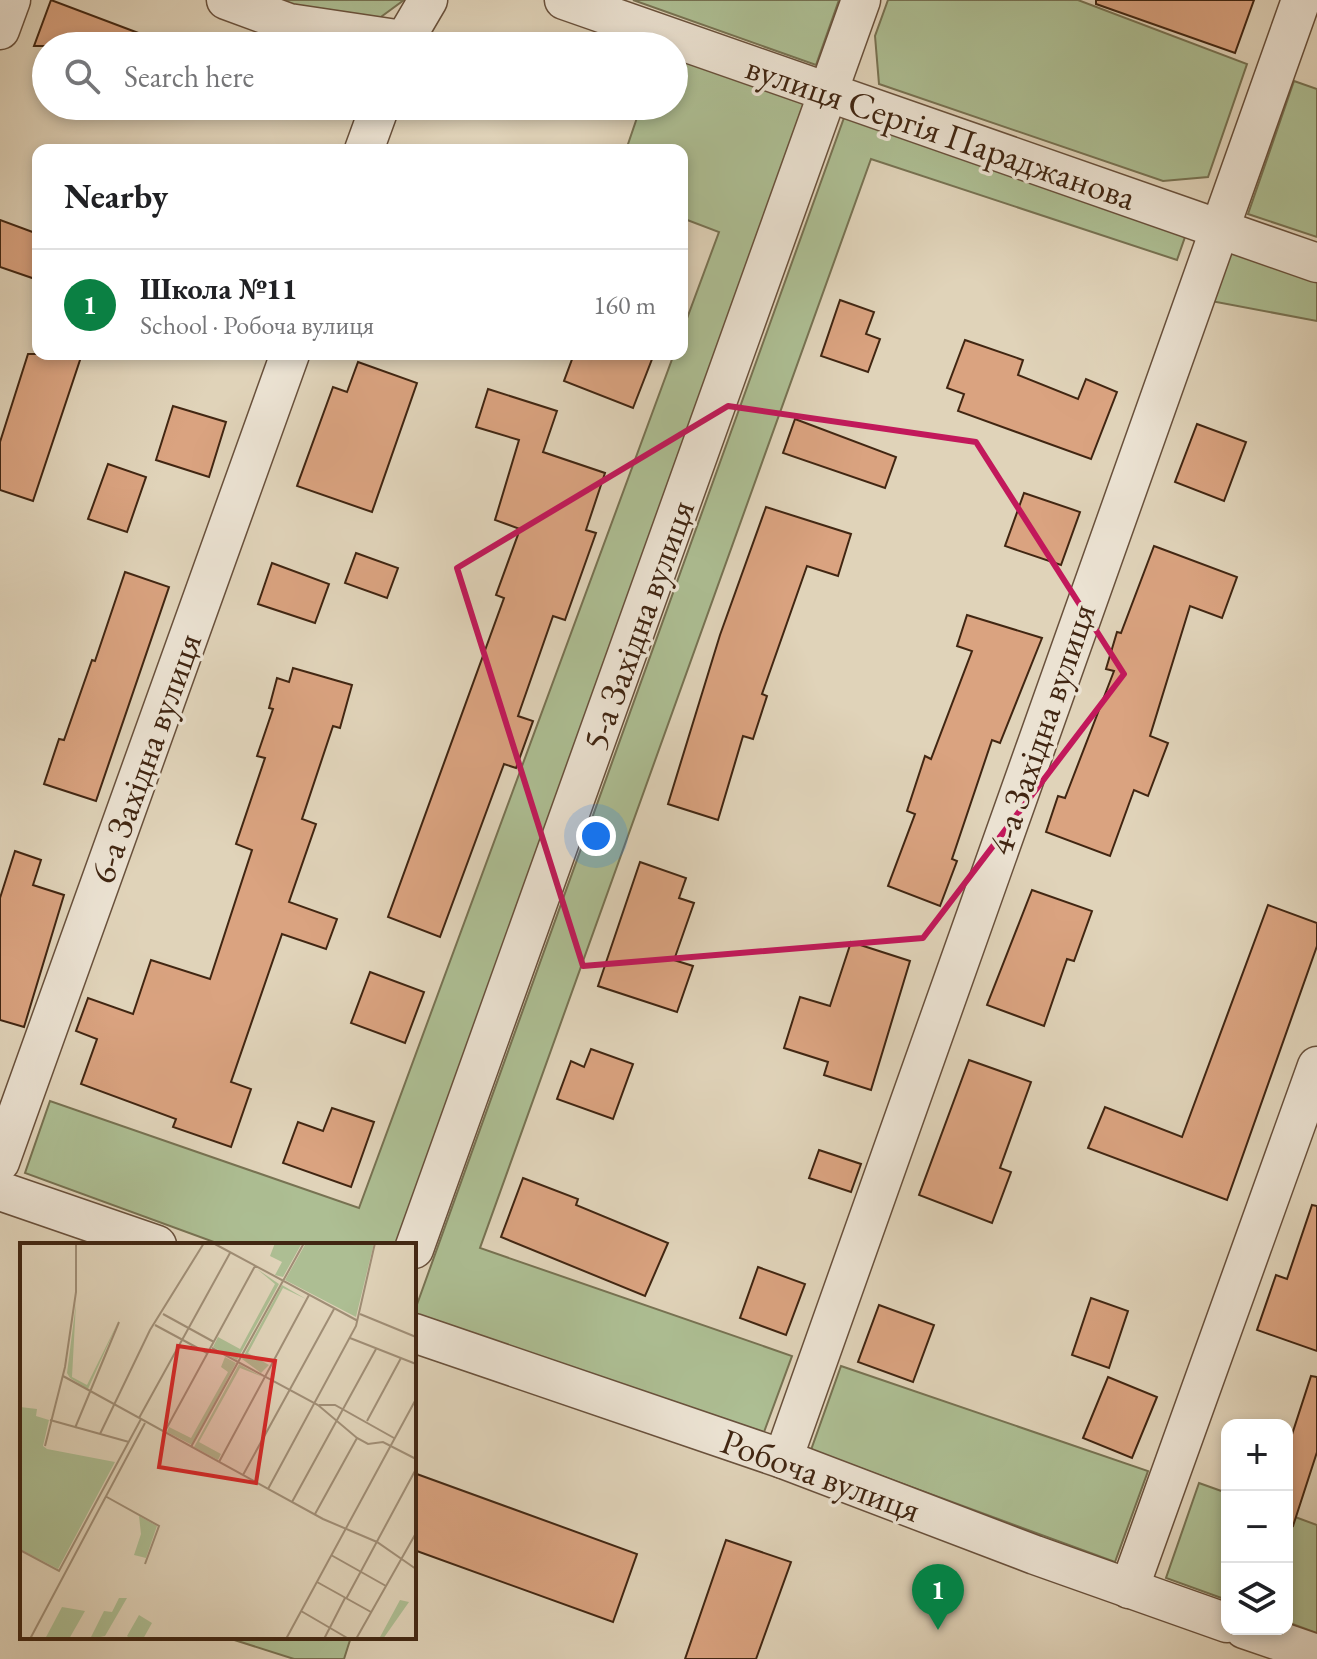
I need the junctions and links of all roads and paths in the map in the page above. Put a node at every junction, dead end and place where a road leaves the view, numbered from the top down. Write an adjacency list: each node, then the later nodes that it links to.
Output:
1 (11, 0): 7 (street)
2 (226, 0): 8 (street)
3 (428, 0): 9 (street)
4 (564, 0): 10 (street, вулиця Сергія Параджанова)
5 (861, 0): 12 (street, 5-а Західна вулиця)
6 (1301, 0): 15 (street, 4-а Західна вулиця)
7 (0, 30)
8 (340, 32)
9 (409, 32)
10 (656, 32)
11 (688, 43): 12 (street, вулиця Сергія Параджанова)
12 (828, 92): 15 (street, вулиця Сергія Параджанова); 22 (street, 5-а Західна вулиця)
13 (375, 120): 14 (street)
14 (366, 144)
15 (1218, 229): 16 (street, вулиця Сергія Параджанова); 24 (street, 4-а Західна вулиця)
16 (1317, 263)
17 (288, 360): 19 (street, 6-а Західна вулиця)
18 (1317, 1066): 25 (street)
19 (0, 1162)
20 (0, 1191): 21 (street)
21 (151, 1243)
22 (416, 1243)
23 (416, 1334): 24 (street, Робоча вулиця)
24 (783, 1459): 25 (street, Робоча вулиця)
25 (1129, 1589): 26 (street, Робоча вулиця)
26 (1221, 1621)
27 (1262, 1635): 28 (street)
28 (1317, 1654)

